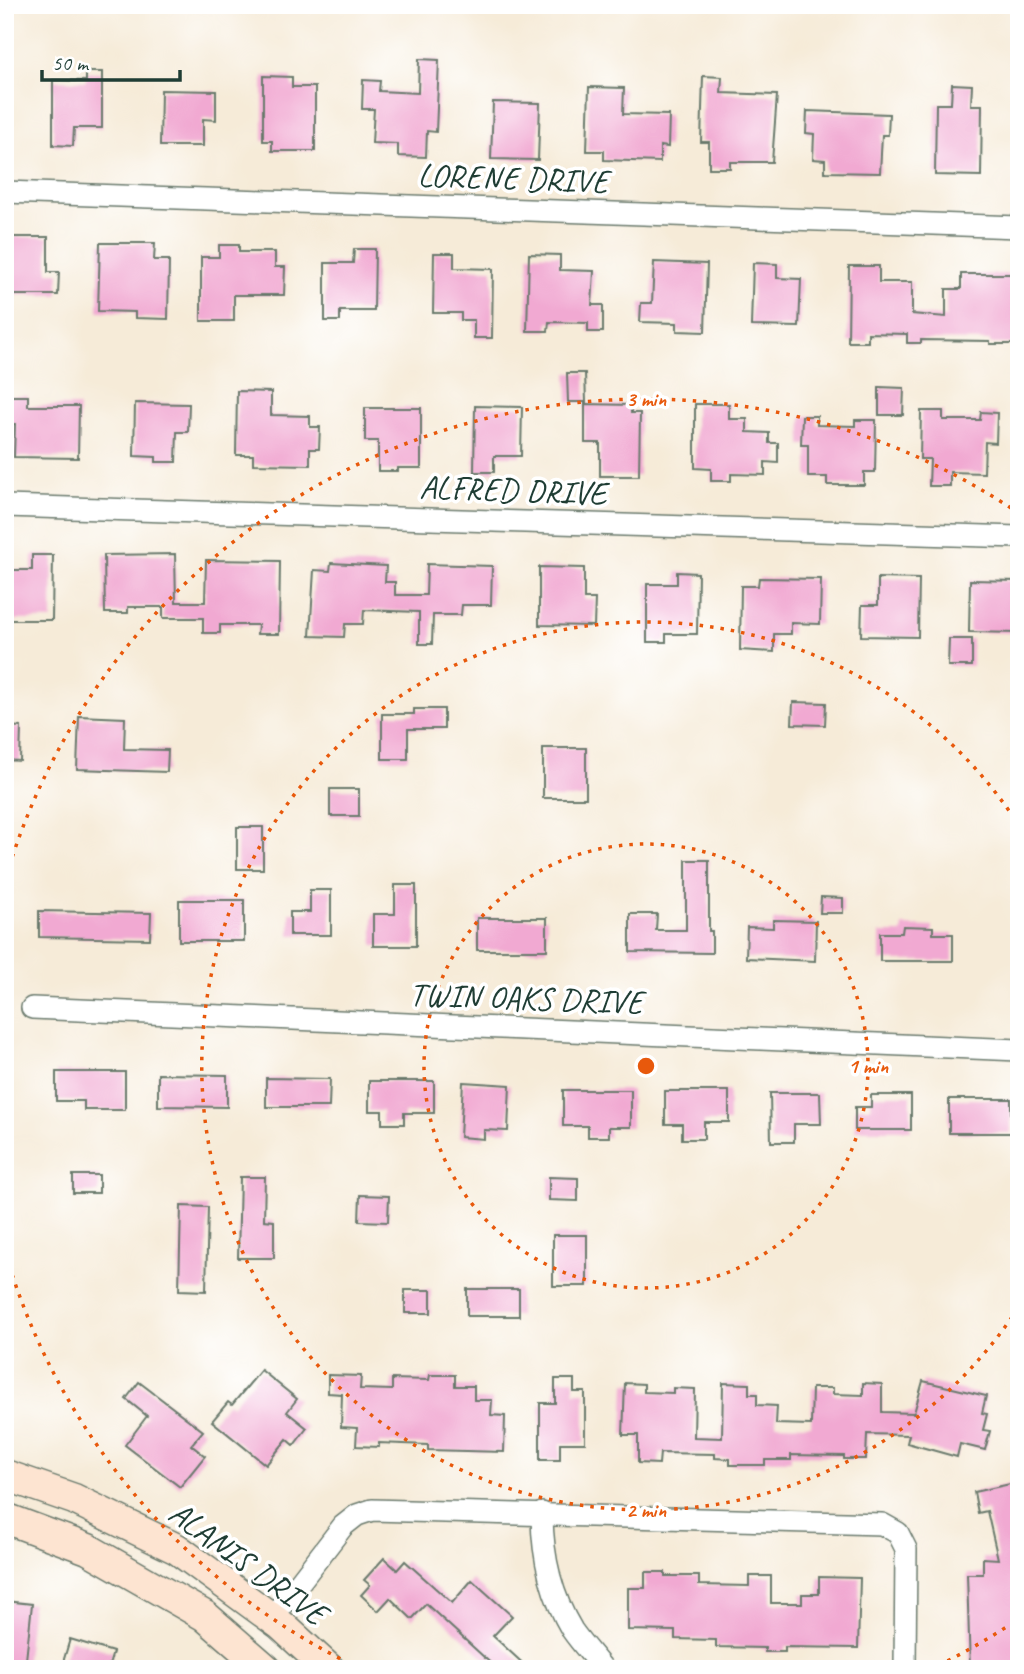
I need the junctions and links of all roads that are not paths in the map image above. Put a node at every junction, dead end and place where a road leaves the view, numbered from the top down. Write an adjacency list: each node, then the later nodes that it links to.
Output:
1 (5, 192): 2 (street, LORENE DRIVE)
2 (1019, 227)
3 (5, 506): 4 (street, ALFRED DRIVE)
4 (1019, 537)
5 (32, 1008): 6 (street, TWIN OAKS DRIVE)
6 (1019, 1050)
7 (5, 1475): 10 (main road, ALANIS DRIVE)
8 (542, 1513): 10 (street); 13 (street); 14 (street)
9 (5, 1518): 11 (main road, ALANIS DRIVE)
10 (272, 1618): 12 (main road, ALANIS DRIVE)
11 (266, 1669)
12 (329, 1669)
13 (603, 1669)
14 (905, 1669)

